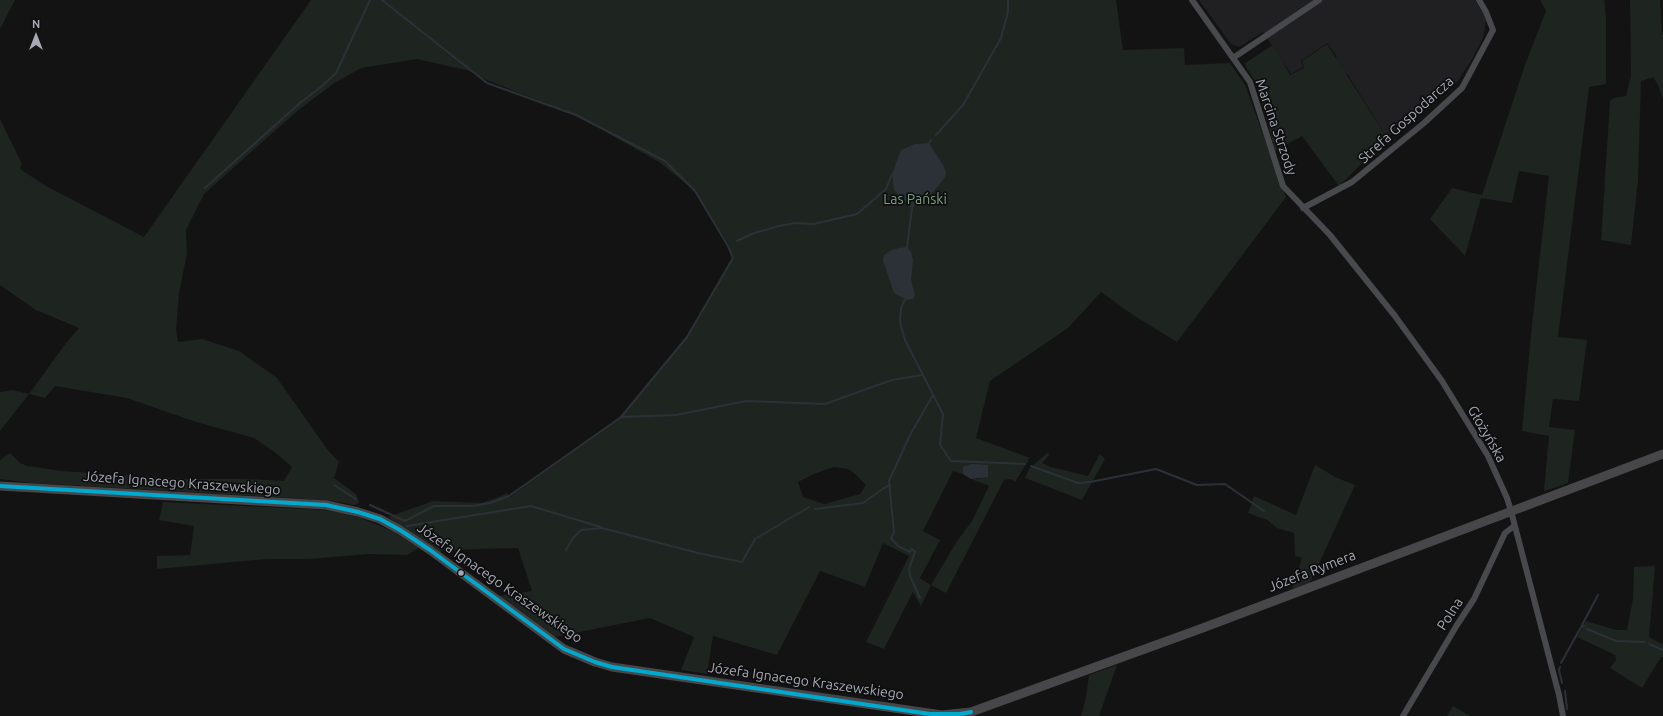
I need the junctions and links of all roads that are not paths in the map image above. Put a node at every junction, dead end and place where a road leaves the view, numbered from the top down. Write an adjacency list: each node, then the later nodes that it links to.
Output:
1 (1192, 0): 4 (street, Marcina Strzody)
2 (1319, 0): 4 (street)
3 (1479, 0): 5 (street, Strefa Gospodarcza)
4 (1233, 58): 5 (street, Marcina Strzody)
5 (1303, 208): 8 (street, Głożyńska)
6 (1663, 454): 8 (street, Józefa Rymera)
7 (0, 486): 10 (street, Józefa Ignacego Kraszewskiego)
8 (1512, 511): 9 (street, Głożyńska); 10 (street, Józefa Rymera)
9 (1514, 526): 11 (street, Polna); 12 (street, Głożyńska)
10 (971, 714)
11 (1402, 716)
12 (1563, 716)

